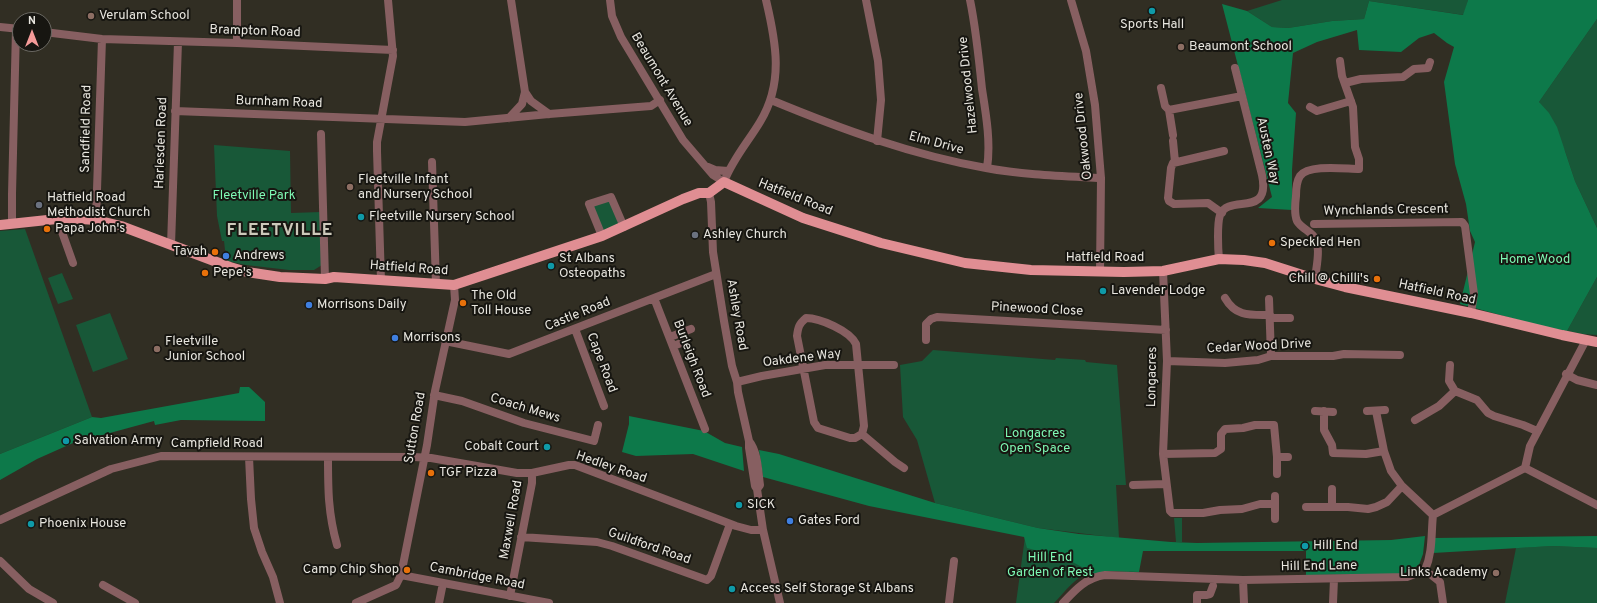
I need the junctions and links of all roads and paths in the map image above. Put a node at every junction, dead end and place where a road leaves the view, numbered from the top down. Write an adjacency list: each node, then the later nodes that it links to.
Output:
1 (237, 0): 14 (street)
2 (388, 0): 15 (street)
3 (512, 0): 22 (street)
4 (610, 0): 24 (street, Beaumont Avenue)
5 (766, 0): 25 (street)
6 (866, 0): 34 (street)
7 (970, 0): 39 (street, Hazelwood Drive)
8 (1071, 0): 41 (street, Oakwood Drive)
9 (0, 27): 10 (street)
10 (12, 28)
11 (52, 33): 12 (street, Brampton Road)
12 (102, 39): 13 (street, Brampton Road); 46 (street, Sandfield Road)
13 (178, 42): 14 (street, Brampton Road); 29 (street, Harlesden Road)
14 (237, 43): 15 (street, Brampton Road)
15 (393, 50): 32 (street)
16 (17, 52): 47 (street)
17 (1340, 61): 20 (street)
18 (1430, 62): 20 (street)
19 (1235, 68): 23 (street, Austen Way)
20 (1345, 83): 26 (street)
21 (1161, 88): 28 (street)
22 (524, 92): 30 (street); 31 (street)
23 (1242, 96): 28 (street); 44 (street, Austen Way)
24 (660, 100): 30 (street, Burnham Road); 38 (street, Beaumont Avenue)
25 (771, 100): 34 (street, Elm Drive); 40 (street)
26 (1351, 101): 27 (street); 59 (street)
27 (1310, 106)
28 (1169, 110): 37 (street)
29 (175, 111): 32 (street, Burnham Road); 52 (street, Harlesden Road)
30 (549, 114): 31 (street, Burnham Road)
31 (509, 118): 32 (street, Burnham Road)
32 (381, 119): 60 (street)
33 (321, 134): 58 (street)
34 (878, 141): 39 (street, Elm Drive)
35 (1224, 151): 37 (street)
36 (432, 162): 61 (street)
37 (1175, 162): 44 (street)
38 (706, 165): 40 (street); 42 (street, Beaumont Avenue)
39 (987, 168): 41 (street, Elm Drive)
40 (728, 171): 42 (street)
41 (1101, 178): 56 (street, Oakwood Drive)
42 (724, 182): 43 (main road, Hatfield Road); 56 (main road, Hatfield Road)
43 (709, 192): 50 (main road, Hatfield Road); 57 (street, Ashley Road)
44 (1222, 213): 53 (street)
45 (57, 218): 46 (main road, Hatfield Road); 47 (main road, Hatfield Road); 54 (street)
46 (96, 220): 52 (main road, Hatfield Road)
47 (12, 224): 49 (main road, Hatfield Road)
48 (1314, 224): 66 (street, Wynchlands Crescent)
49 (0, 225)
50 (624, 227): 51 (main road, Hatfield Road); 51 (street)
51 (602, 236): 62 (main road, Hatfield Road)
52 (171, 245): 58 (main road, Hatfield Road)
53 (1219, 260): 55 (main road, Hatfield Road); 59 (main road, Hatfield Road)
54 (73, 263)
55 (1163, 271): 56 (main road, Hatfield Road); 71 (street, Longacres)
56 (1100, 272)
57 (716, 274): 63 (street, Castle Road); 87 (street, Ashley Road)
58 (325, 279): 60 (main road, Hatfield Road)
59 (1315, 279): 66 (main road, Hatfield Road)
60 (381, 281): 61 (main road, Hatfield Road)
61 (436, 284): 62 (main road, Hatfield Road)
62 (454, 285): 75 (street, Sutton Road)
63 (654, 298): 69 (street, Castle Road); 72 (street, Burleigh Road)
64 (1225, 298): 67 (street)
65 (1269, 299): 67 (street)
66 (1471, 313): 73 (main road, Hatfield Road)
67 (1270, 317): 68 (street); 80 (street)
68 (1290, 318)
69 (574, 329): 75 (street, Castle Road); 91 (street, Cape Road)
70 (691, 329): 72 (street)
71 (1166, 330): 74 (street, Pinewood Close); 81 (street, Longacres)
72 (670, 337): 78 (street, Burleigh Road)
73 (1581, 339): 76 (main road, Hatfield Road); 86 (street)
74 (926, 340)
75 (445, 341): 90 (street, Sutton Road)
76 (1597, 342)
77 (685, 345): 78 (street)
78 (673, 346): 100 (street, Burleigh Road)
79 (1400, 355): 80 (street, Cedar Wood Drive)
80 (1271, 356): 81 (street, Cedar Wood Drive)
81 (1167, 361): 104 (street, Longacres)
82 (859, 365): 83 (street, Oakdene Way); 85 (street, Oakdene Way); 85 (street); 102 (street)
83 (894, 365)
84 (1450, 365): 89 (street)
85 (803, 368): 87 (street, Oakdene Way); 102 (street)
86 (1566, 374): 88 (street); 101 (street)
87 (737, 382): 125 (street, Ashley Road)
88 (1597, 385)
89 (1455, 391): 98 (street); 101 (street)
90 (434, 395): 99 (street, Coach Mews); 107 (street, Sutton Road)
91 (604, 406)
92 (1385, 410): 95 (street)
93 (1315, 411): 96 (street)
94 (1367, 411): 95 (street)
95 (1376, 411): 103 (street)
96 (1324, 412): 97 (street); 103 (street)
97 (1333, 412)
98 (1415, 420)
99 (598, 425)
100 (705, 429)
101 (1537, 431): 111 (street)
102 (862, 434): 110 (street)
103 (1384, 451): 116 (street)
104 (1163, 454): 108 (street); 114 (street, Longacres)
105 (328, 456): 106 (street, Campfield Road); 107 (street, Campfield Road); 127 (street)
106 (249, 457): 123 (street, Campfield Road); 140 (street)
107 (423, 457): 112 (street, Hedley Road); 131 (street, Sutton Road)
108 (1276, 457): 109 (street); 113 (street)
109 (1288, 457)
110 (904, 468)
111 (1525, 468): 118 (street); 121 (street)
112 (532, 473): 124 (street, Hedley Road); 126 (street, Maxwell Road)
113 (1276, 474)
114 (1166, 484): 115 (street); 122 (street, Longacres)
115 (1133, 485)
116 (1402, 486): 120 (street); 121 (street)
117 (1332, 489): 120 (street)
118 (1597, 504)
119 (1306, 507): 120 (street)
120 (1332, 507)
121 (1433, 515): 130 (street)
122 (1275, 519)
123 (0, 520)
124 (730, 524): 125 (street, Hedley Road); 126 (street, Guildford Road)
125 (763, 530): 144 (street, Ashley Road)
126 (521, 537): 137 (street, Maxwell Road)
127 (337, 545)
128 (954, 561): 145 (street)
129 (0, 562): 138 (street)
130 (1425, 570): 132 (street, Hill End Lane); 150 (street)
131 (401, 575): 134 (street, Cambridge Road); 141 (street)
132 (1334, 579): 133 (street, Hill End Lane); 149 (street)
133 (1243, 580): 146 (street, Hill End Lane); 148 (street)
134 (443, 583): 137 (street, Cambridge Road); 142 (street)
135 (103, 586): 139 (street)
136 (1213, 586): 147 (street)
137 (514, 598): 143 (street, Cambridge Road)
138 (52, 603)
139 (133, 603)
140 (280, 603)
141 (356, 603)
142 (440, 603)
143 (549, 603)
144 (780, 603)
145 (949, 603)
146 (1063, 603)
147 (1197, 603)
148 (1244, 603)
149 (1333, 603)
150 (1443, 603)

